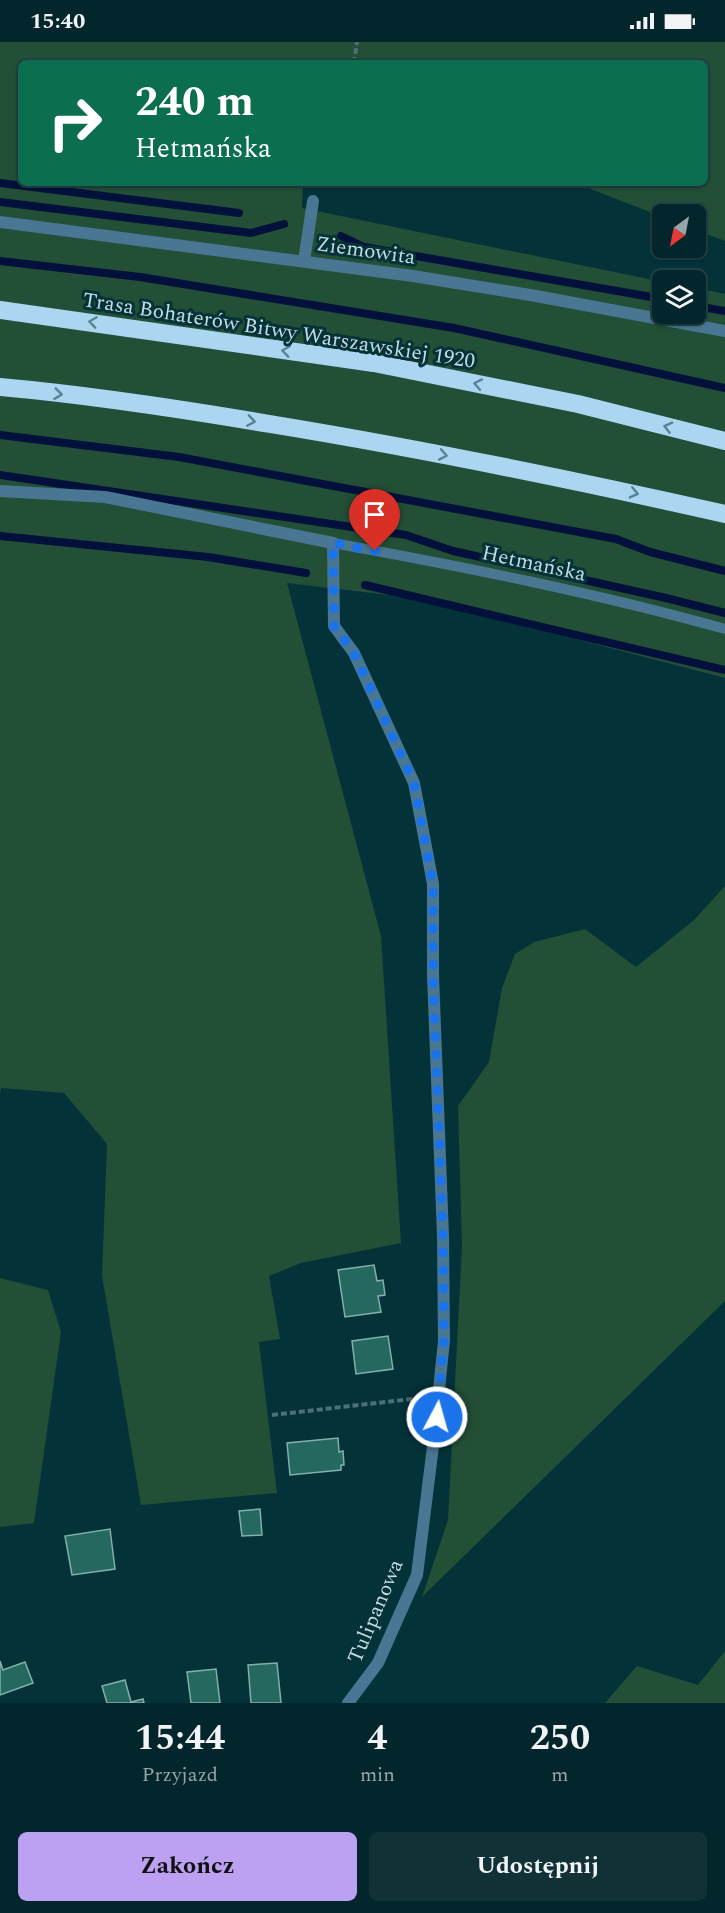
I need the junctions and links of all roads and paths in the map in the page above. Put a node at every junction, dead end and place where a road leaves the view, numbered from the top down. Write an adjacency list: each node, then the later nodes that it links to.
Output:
1 (357, 42): 2 (path)
2 (354, 60)
3 (313, 201): 5 (street)
4 (0, 222): 5 (street, Ziemowita)
5 (304, 261): 7 (street, Ziemowita)
6 (0, 310): 9 (highway, Trasa Bohaterów Bitwy Warszawskiej 1920, one-way to 6)
7 (725, 331)
8 (0, 387): 11 (highway, one-way to 11)
9 (725, 441)
10 (0, 491): 12 (street)
11 (725, 514)
12 (333, 543): 13 (lane, Hetmańska); 14 (street, Tulipanowa)
13 (725, 628)
14 (439, 1396): 15 (path); 16 (street, Tulipanowa)
15 (272, 1415)
16 (348, 1703)

